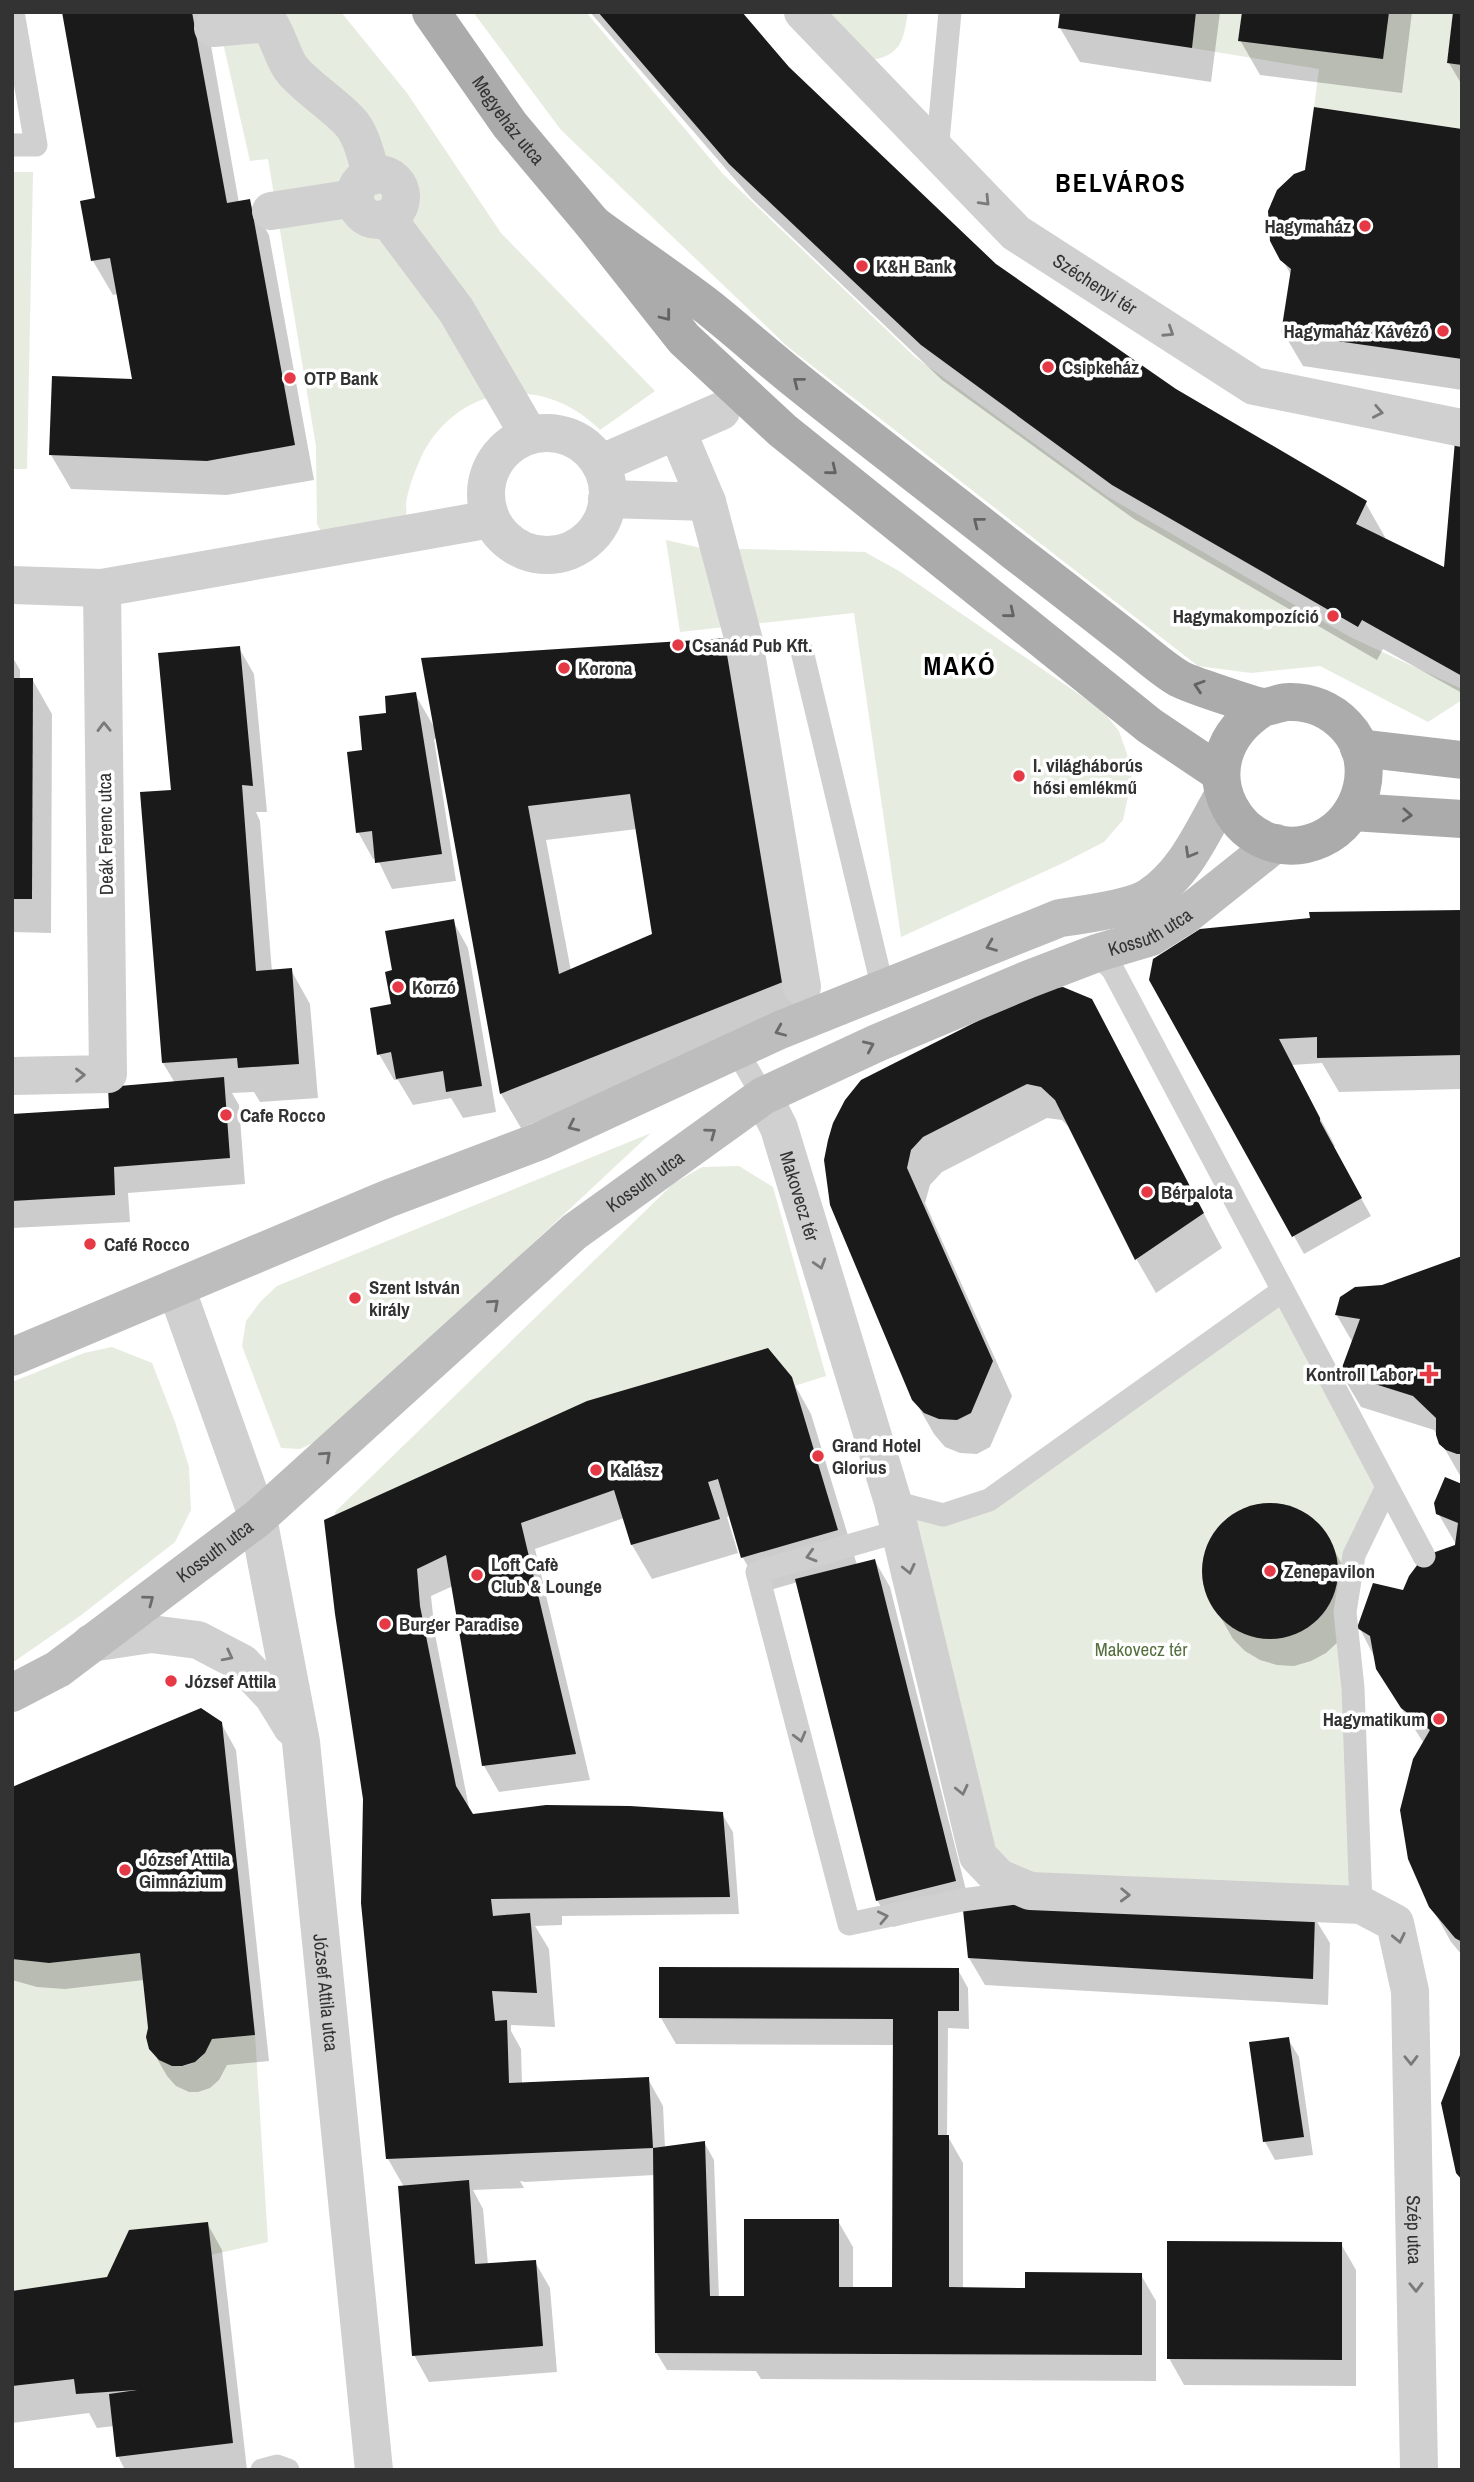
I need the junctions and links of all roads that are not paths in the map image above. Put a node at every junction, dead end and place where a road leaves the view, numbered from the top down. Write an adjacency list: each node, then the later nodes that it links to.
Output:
1 (13, 12): 6 (lane)
2 (431, 12): 10 (main road, Megyeház utca)
3 (803, 12): 7 (street, Széchenyi tér)
4 (950, 12): 7 (lane)
5 (213, 29): 8 (street)
6 (12, 145)
7 (937, 152): 12 (street, Széchenyi tér, one-way to 12)
8 (363, 187): 9 (street); 14 (street)
9 (271, 211)
10 (593, 224): 21 (main road, one-way to 10); 24 (main road, one-way to 24)
11 (721, 411): 13 (street)
12 (1462, 428)
13 (677, 430): 15 (street); 16 (street)
14 (529, 435): 15 (street); 17 (street)
15 (604, 482): 16 (street); 17 (street)
16 (707, 502): 29 (street)
17 (491, 519): 19 (street)
18 (12, 585): 19 (street)
19 (102, 588): 32 (street, Deák Ferenc utca, one-way to 19)
20 (802, 651): 30 (lane)
21 (1264, 707): 22 (main road); 24 (main road)
22 (1359, 748): 23 (main road); 25 (main road)
23 (1462, 760)
24 (1222, 783): 27 (main road); 30 (main road, Kossuth utca, one-way to 30)
25 (1353, 812): 26 (main road, one-way to 26); 27 (main road)
26 (1462, 819)
27 (1276, 843): 28 (main road, Kossuth utca)
28 (1097, 953): 33 (main road, Kossuth utca, one-way to 28); 35 (lane)
29 (802, 987)
30 (883, 989): 31 (main road, Kossuth utca, one-way to 31)
31 (737, 1051): 33 (lane); 34 (main road, Kossuth utca, one-way to 34)
32 (12, 1076)
33 (763, 1096): 38 (street, Makovecz tér, one-way to 38); 39 (main road, Kossuth utca, one-way to 33)
34 (176, 1288): 36 (main road, Kossuth utca); 39 (street, József Attila utca)
35 (1282, 1291): 37 (lane); 38 (lane)
36 (12, 1357)
37 (1387, 1487): 40 (lane); 45 (lane)
38 (897, 1516): 44 (street, Makovecz tér, one-way to 44); 44 (lane, one-way to 44)
39 (258, 1518): 41 (main road, Kossuth utca, one-way to 39); 43 (street, József Attila utca)
40 (1424, 1556)
41 (92, 1643): 42 (main road, Kossuth utca); 43 (street, Kossuth utca, one-way to 43)
42 (12, 1693)
43 (301, 1742): 48 (street, József Attila utca)
44 (1030, 1891): 45 (street, one-way to 45)
45 (1361, 1905): 49 (street, Szép utca, one-way to 49)
46 (262, 2470): 47 (lane)
47 (288, 2470)
48 (374, 2470)
49 (1419, 2470)

